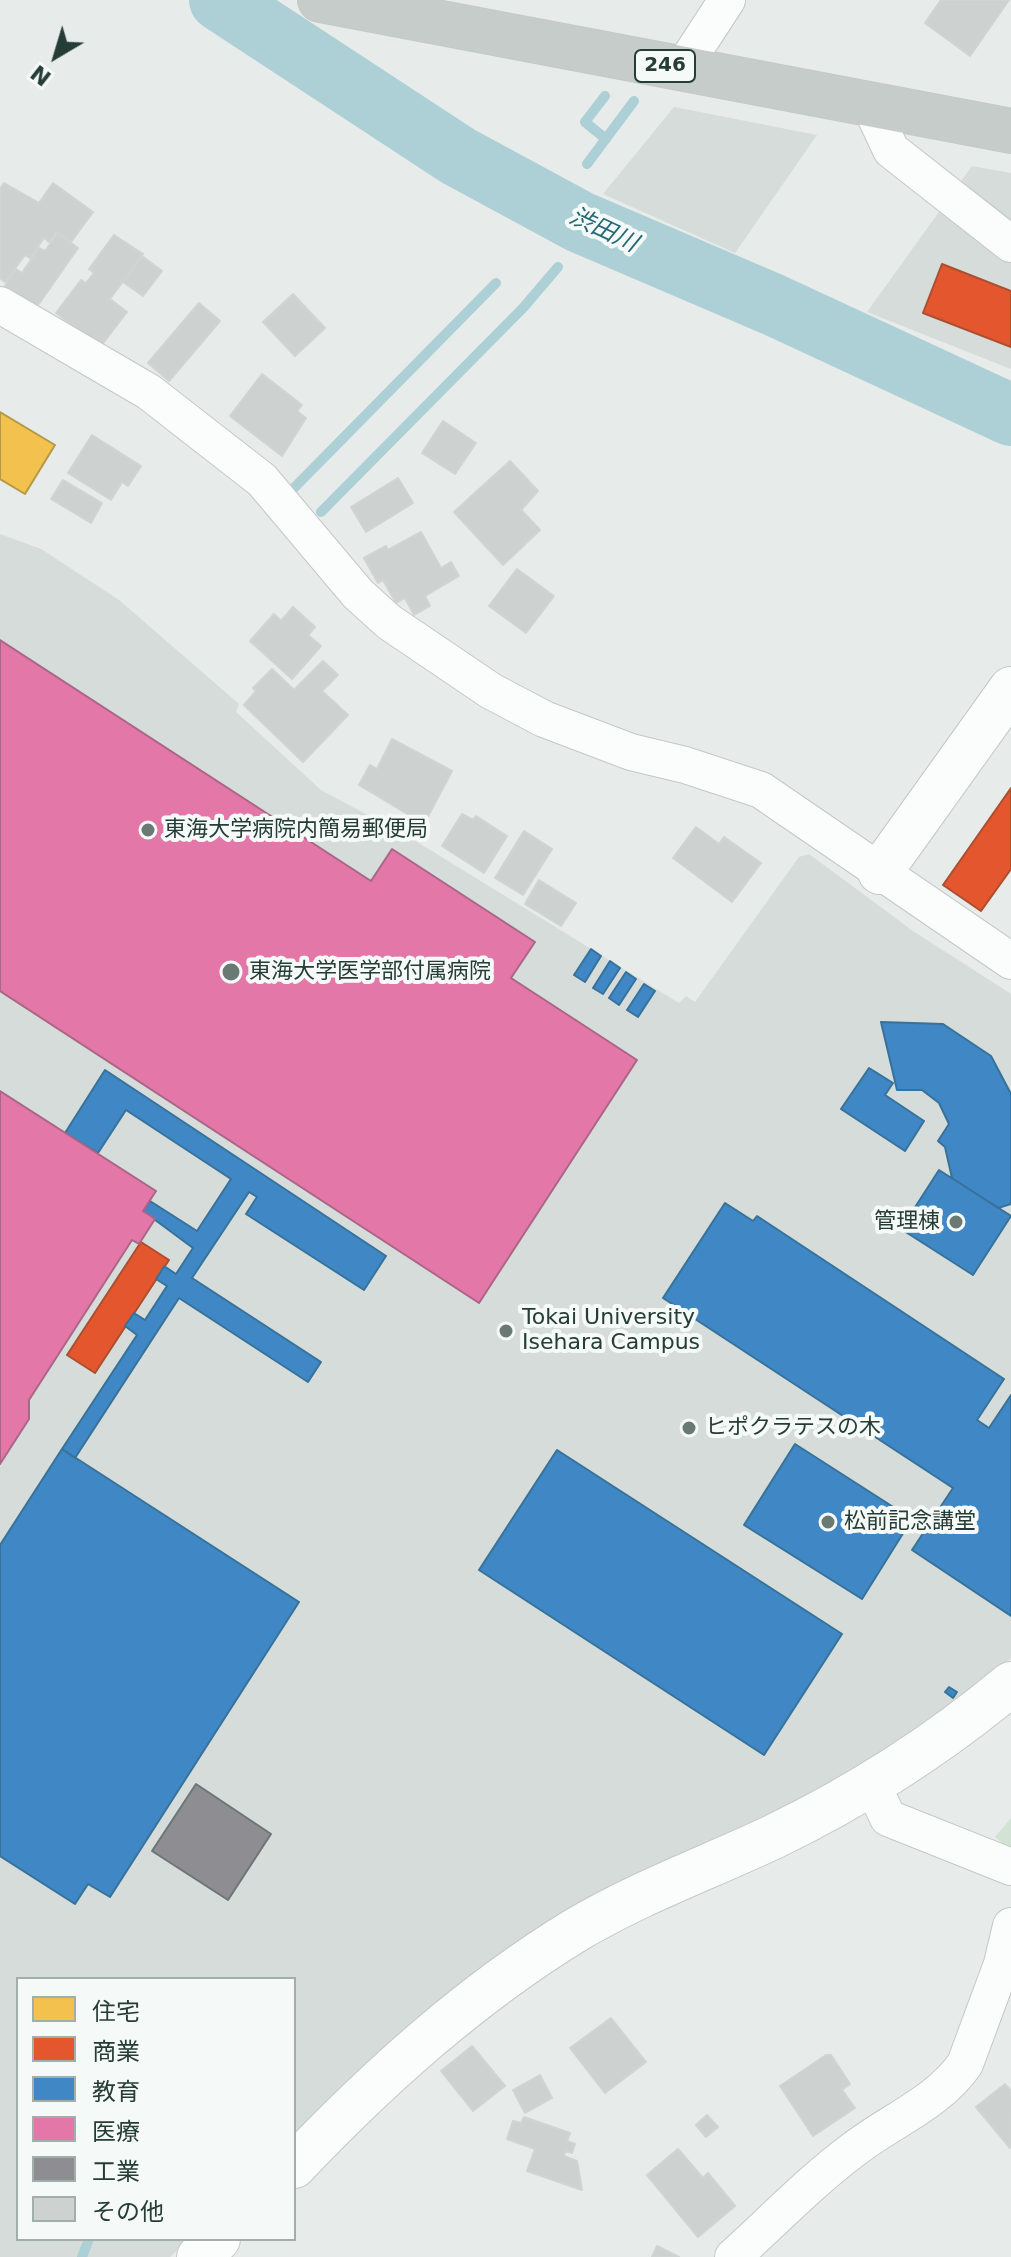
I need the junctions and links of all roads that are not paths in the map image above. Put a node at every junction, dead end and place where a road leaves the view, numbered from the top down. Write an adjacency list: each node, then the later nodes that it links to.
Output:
1 (320, 0): 3 (highway, 246)
2 (727, 0): 3 (street)
3 (682, 69): 4 (highway, 246)
4 (870, 105): 5 (highway, 246); 6 (street)
5 (1011, 131)
6 (1011, 244)
7 (0, 305): 9 (street)
8 (1011, 689): 9 (street)
9 (880, 872): 10 (street)
10 (1011, 961)
11 (1011, 1684): 12 (street)
12 (872, 1784): 13 (street); 15 (street)
13 (1011, 1867)
14 (1011, 1926): 18 (street)
15 (296, 2164)
16 (216, 2241): 17 (street)
17 (199, 2257)
18 (733, 2257)

